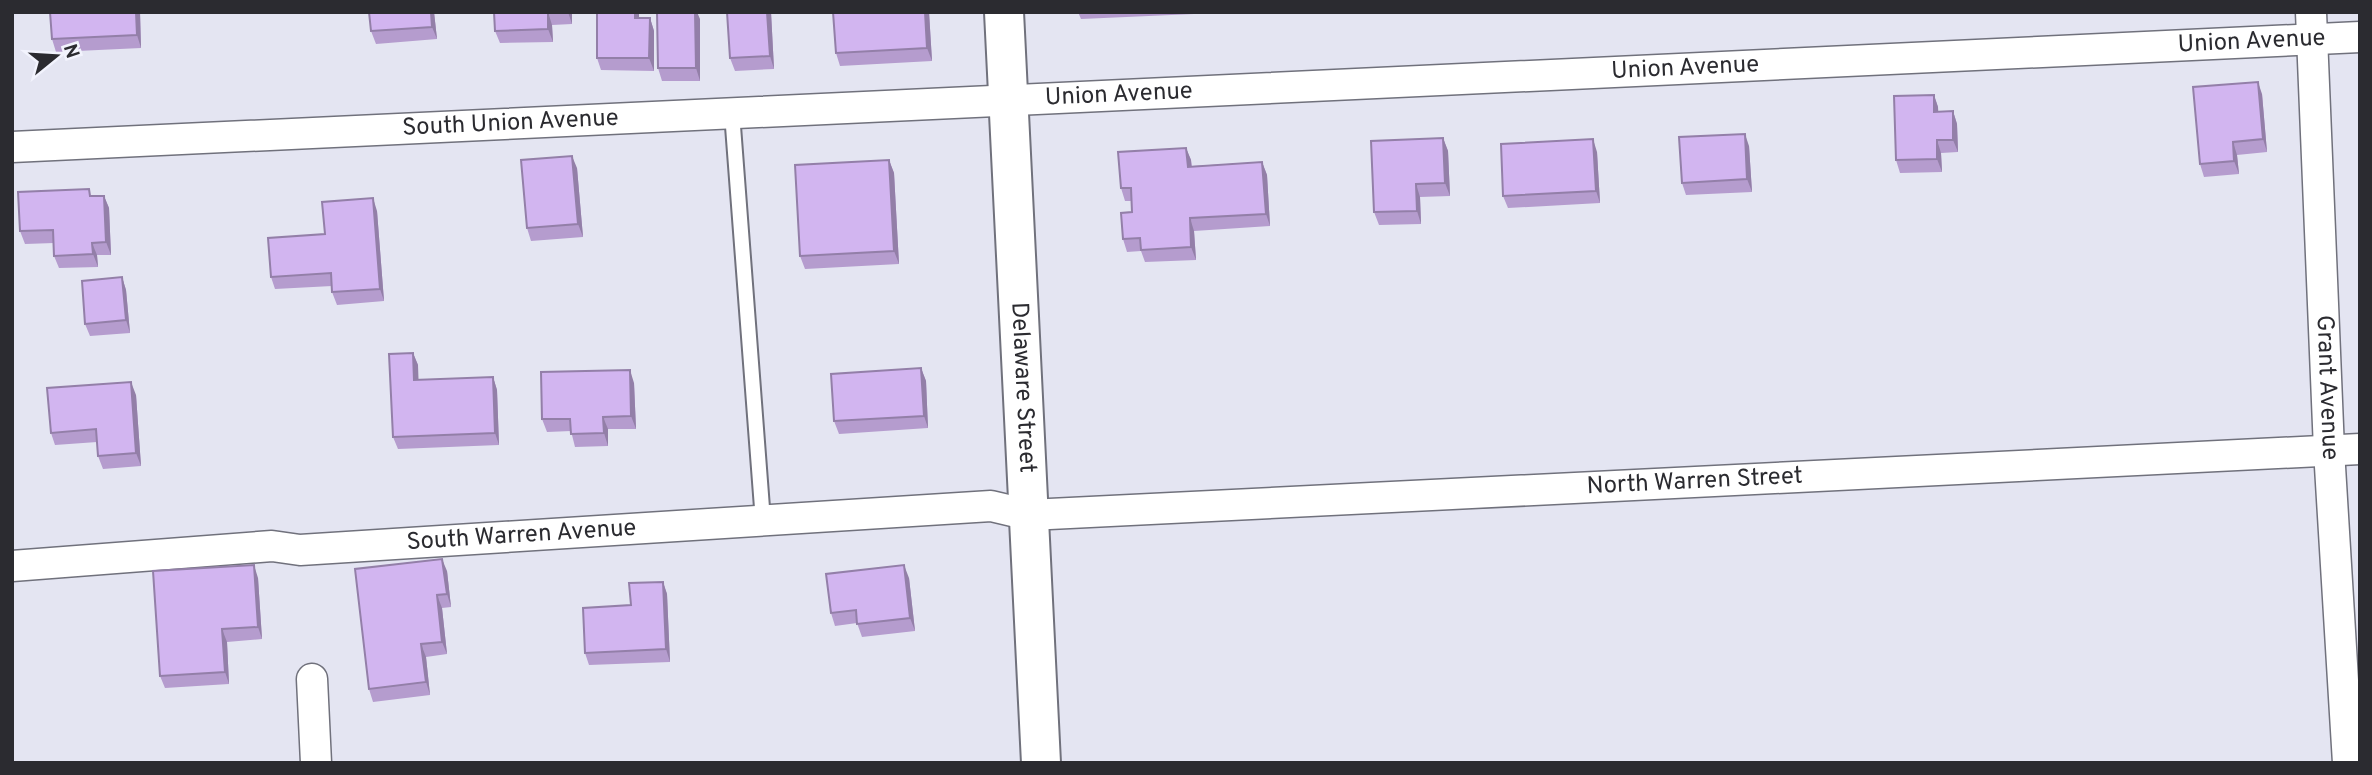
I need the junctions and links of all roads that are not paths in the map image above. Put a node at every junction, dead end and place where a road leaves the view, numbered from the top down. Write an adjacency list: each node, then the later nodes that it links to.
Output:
1 (1004, 12): 4 (main road, Delaware Street)
2 (2312, 26): 3 (street, Union Avenue); 4 (street, Union Avenue); 8 (street, Grant Avenue)
3 (2360, 37)
4 (1009, 100): 5 (street, South Union Avenue); 9 (main road, Delaware Street)
5 (732, 113): 6 (street, South Union Avenue); 10 (lane)
6 (12, 147)
7 (2360, 449): 8 (street, North Warren Street)
8 (2329, 450): 9 (street, North Warren Street); 15 (street, Grant Avenue)
9 (1029, 515): 10 (street, South Warren Avenue); 14 (main road, Delaware Street)
10 (763, 521): 11 (street, South Warren Avenue)
11 (12, 566)
12 (312, 678): 13 (street)
13 (316, 763)
14 (1041, 763)
15 (2348, 763)

